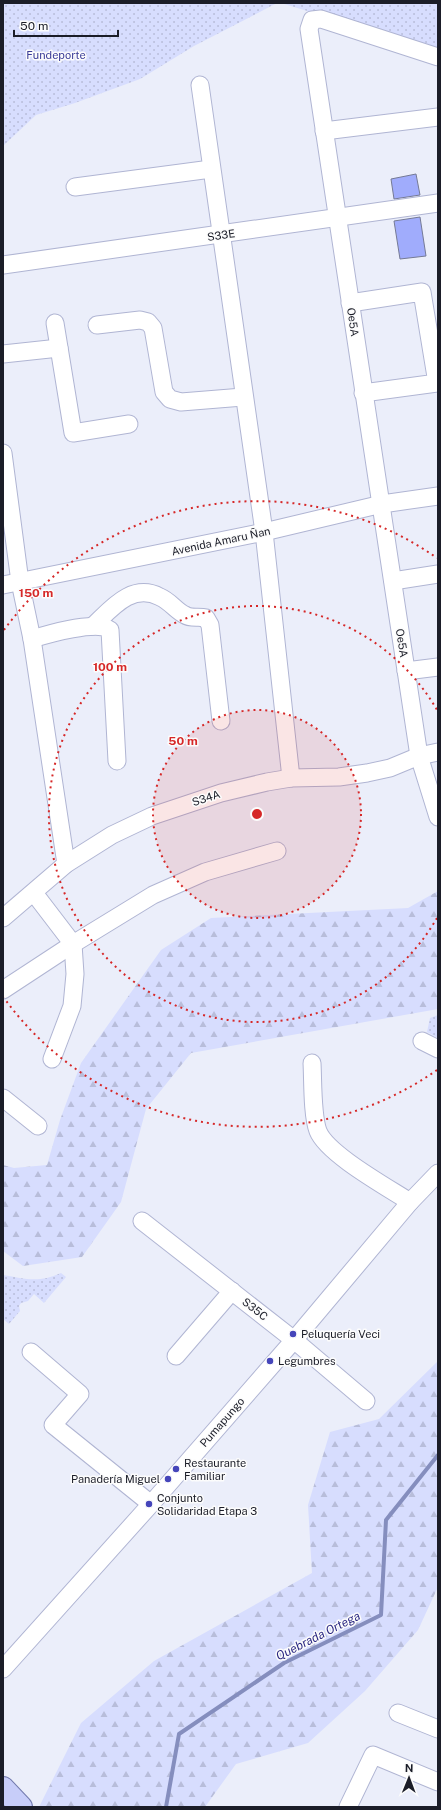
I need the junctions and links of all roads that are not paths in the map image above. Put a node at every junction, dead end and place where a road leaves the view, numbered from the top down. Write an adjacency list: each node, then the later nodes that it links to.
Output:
1 (438, 57): 4 (street, Oe5A)
2 (200, 85): 5 (street)
3 (438, 117): 4 (street)
4 (324, 131): 8 (street, Oe5A)
5 (211, 170): 6 (street); 9 (street)
6 (75, 187)
7 (438, 203): 8 (street, S33E)
8 (338, 218): 9 (street, S33E); 11 (street, Oe5A)
9 (221, 235): 10 (street, S33E); 17 (street)
10 (3, 265)
11 (350, 303): 16 (street, Oe5A); 16 (street)
12 (55, 323): 14 (street)
13 (97, 325): 17 (street)
14 (59, 348): 15 (street); 18 (street)
15 (3, 354)
16 (364, 393): 21 (street, Oe5A)
17 (243, 397): 22 (street)
18 (130, 424)
19 (3, 453): 25 (street)
20 (438, 496): 21 (street, Avenida Amaru Ñan)
21 (382, 504): 22 (street, Avenida Amaru Ñan); 24 (street, Oe5A)
22 (264, 532): 25 (street, Avenida Amaru Ñan); 35 (street)
23 (438, 574): 24 (street)
24 (393, 581): 30 (street, Oe5A)
25 (20, 582): 26 (street, Avenida Amaru Ñan); 28 (street)
26 (3, 585)
27 (93, 626): 28 (street); 31 (street); 34 (street)
28 (32, 639): 38 (street)
29 (438, 667): 30 (street)
30 (406, 671): 33 (street, Oe5A)
31 (221, 721)
32 (438, 752): 33 (street, S34A)
33 (419, 756): 35 (street, S34A); 36 (street, Oe5A)
34 (117, 761)
35 (291, 778): 38 (street, S34A)
36 (438, 817)
37 (277, 851): 41 (street)
38 (66, 864): 39 (street, S34A)
39 (34, 893): 40 (street, S34A); 41 (street)
40 (3, 918)
41 (73, 944): 42 (street); 45 (street)
42 (3, 990)
43 (422, 1040): 44 (street)
44 (438, 1050)
45 (52, 1059)
46 (312, 1063): 50 (street)
47 (3, 1098): 48 (street)
48 (38, 1126)
49 (438, 1173): 50 (street, Pumapungo)
50 (410, 1202): 53 (street, Pumapungo)
51 (142, 1221): 52 (street, S35C)
52 (232, 1291): 53 (street, S35C); 55 (street)
53 (294, 1340): 56 (street, S35C); 57 (street, Pumapungo)
54 (31, 1352): 57 (street)
55 (176, 1356)
56 (366, 1401)
57 (151, 1504): 58 (street, Pumapungo)
58 (3, 1668)
59 (398, 1713): 60 (street)
60 (438, 1729)
61 (438, 1782): 64 (street)
62 (3, 1788): 63 (main road)
63 (21, 1807)
64 (348, 1807)

